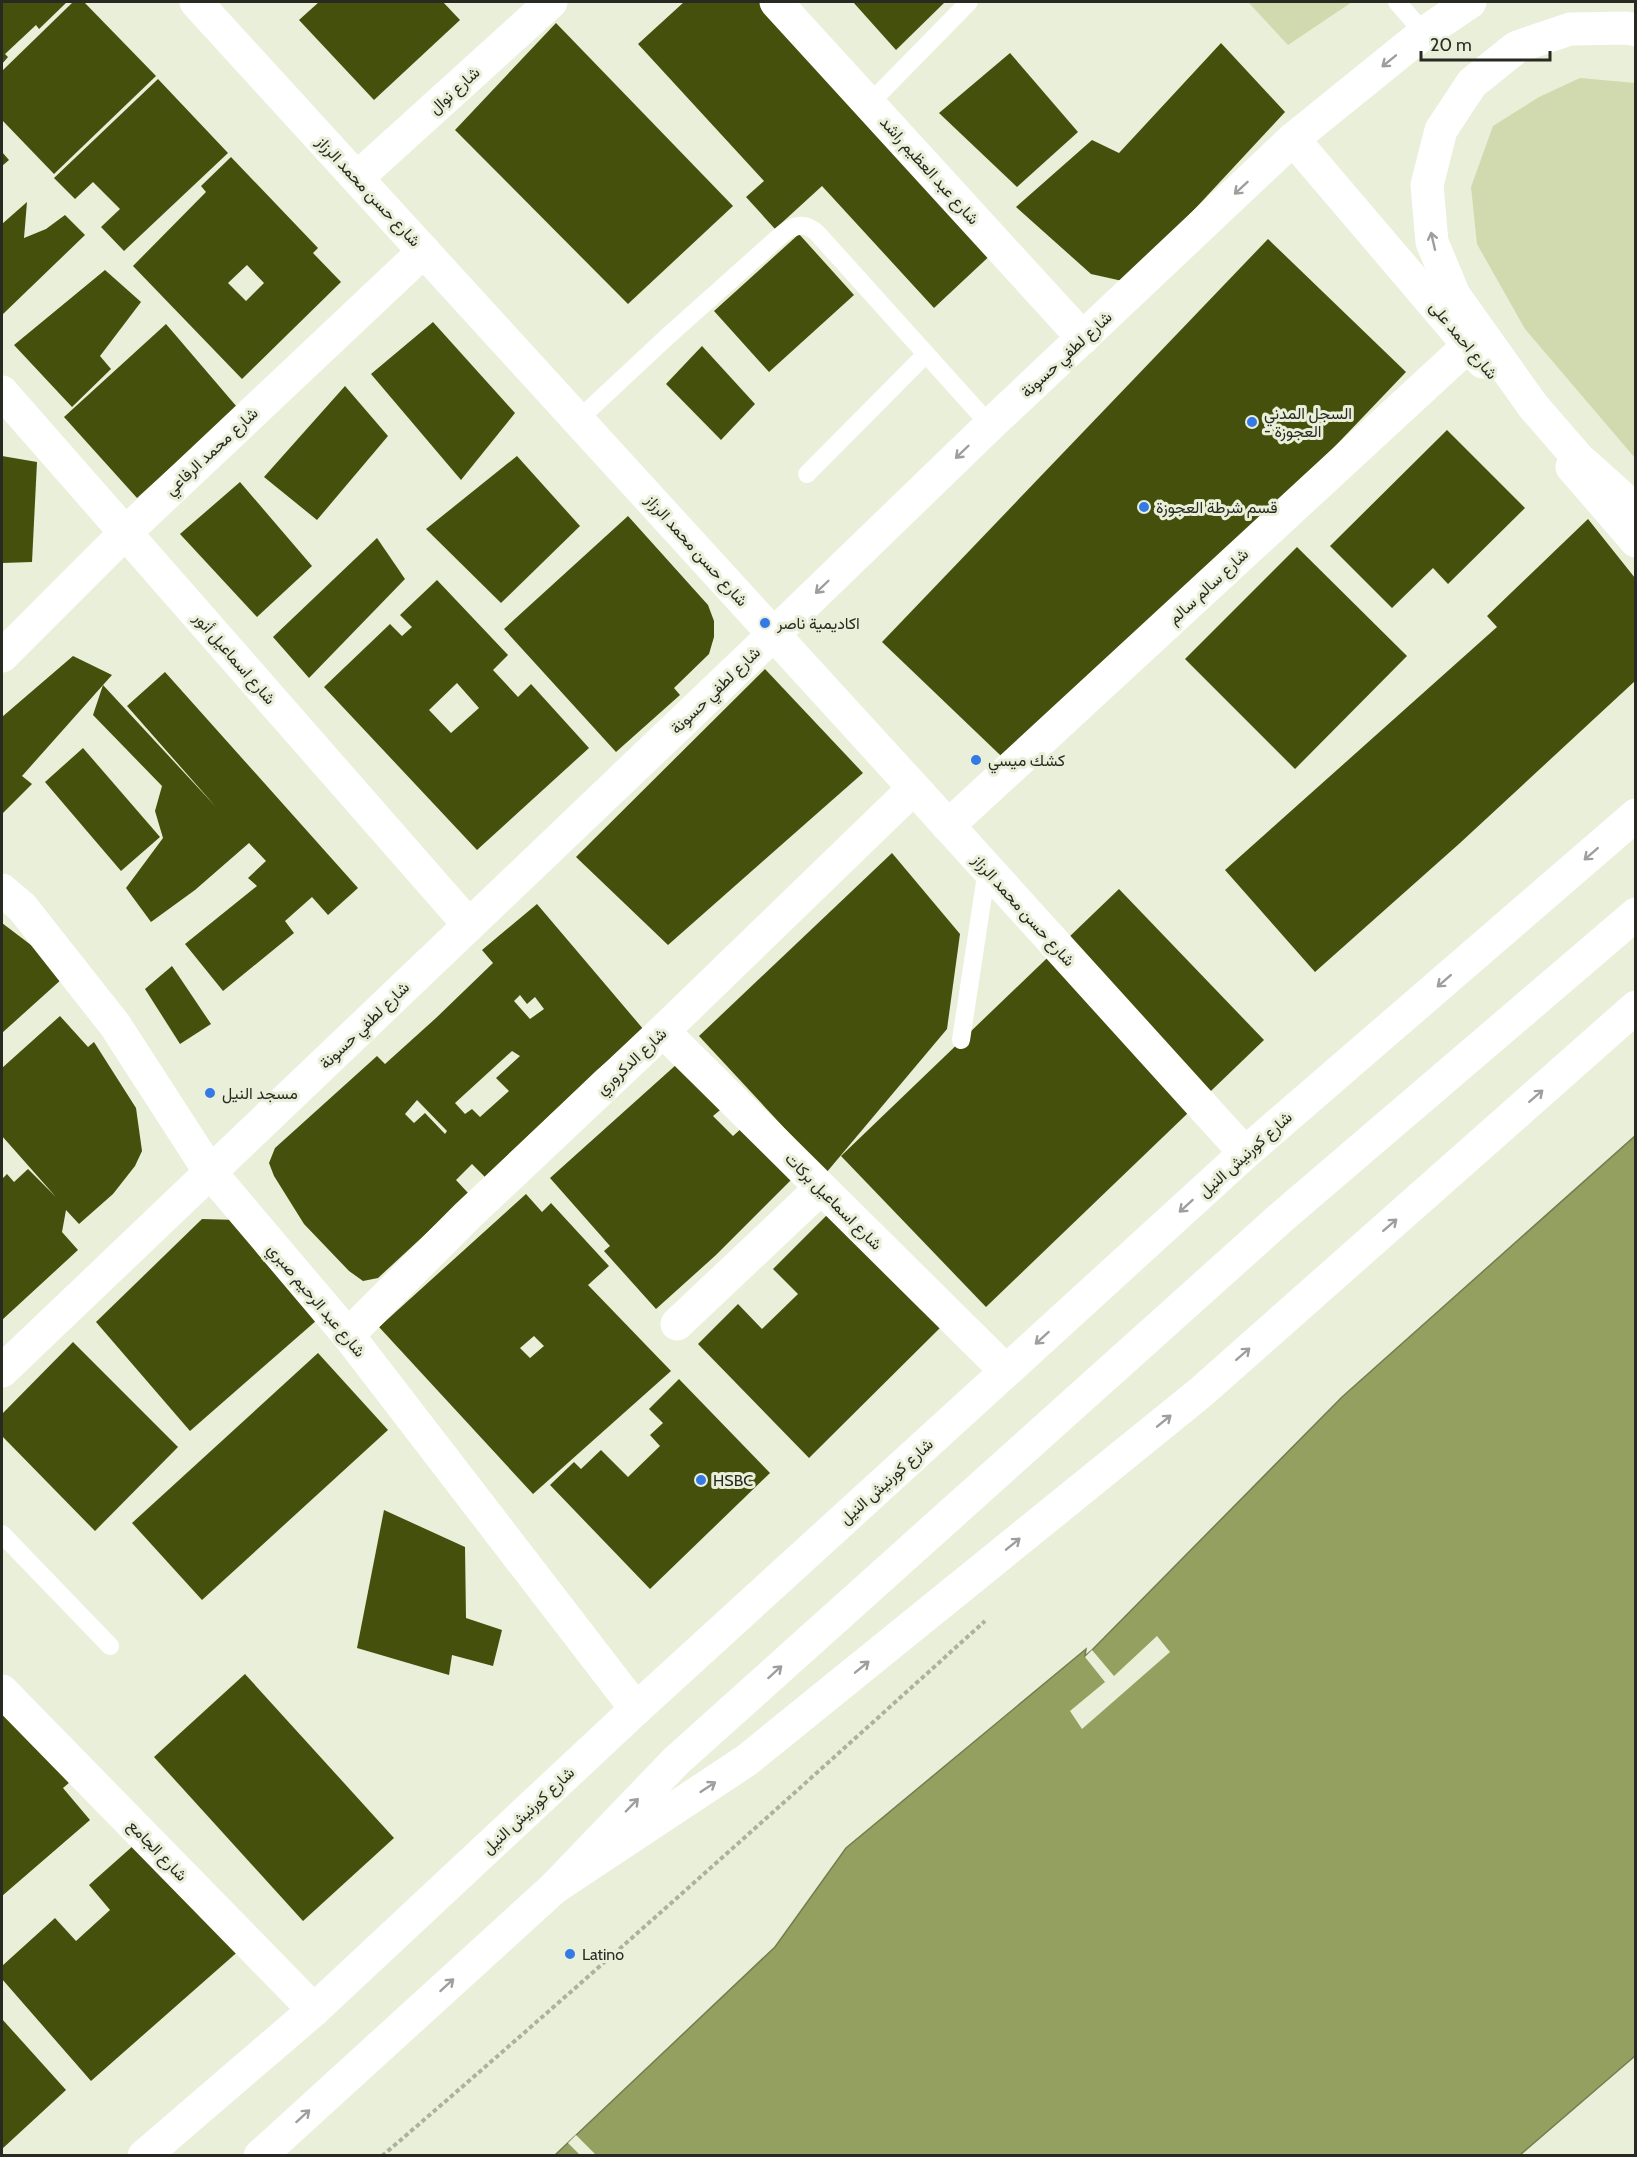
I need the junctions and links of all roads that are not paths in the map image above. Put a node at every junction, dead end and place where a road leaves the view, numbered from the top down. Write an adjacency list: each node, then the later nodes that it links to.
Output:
1 (196, 2): 11 (main road, شارع حسن محمد الرزاز)
2 (551, 2): 11 (main road, شارع نوال)
3 (776, 2): 9 (main road, شارع عبد العظيم راشد)
4 (969, 2): 9 (lane)
5 (1397, 2): 8 (lane)
6 (1470, 2): 8 (main road, شارع لطفي حسونة)
7 (1635, 30): 20 (main road, one-way to 7)
8 (1424, 33): 10 (main road, شارع لطفي حسونة, one-way to 10)
9 (869, 104): 13 (main road, شارع عبد العظيم راشد)
10 (1293, 139): 13 (main road, شارع لطفي حسونة, one-way to 13); 14 (main road, شارع احمد على)
11 (357, 178): 12 (main road, شارع حسن محمد الرزاز)
12 (424, 251): 17 (main road, شارع حسن محمد الرزاز); 21 (main road, شارع محمد الرفاعي)
13 (1083, 338): 18 (main road, شارع لطفي حسونة)
14 (1469, 345): 22 (main road, شارع احمد على); 27 (main road, شارع سالم سالم)
15 (926, 354): 17 (lane); 18 (lane); 19 (lane)
16 (2, 392): 21 (main road, شارع اسماعيل أنور)
17 (578, 420): 23 (main road, شارع حسن محمد الرزاز)
18 (990, 424): 23 (main road, شارع لطفي حسونة, one-way to 23)
19 (807, 474)
20 (1635, 510)
21 (125, 533): 24 (main road, شارع محمد الرفاعي); 31 (main road, شارع اسماعيل أنور)
22 (1635, 542)
23 (774, 634): 25 (main road, شارع حسن محمد الرزاز); 31 (main road, شارع لطفي حسونة)
24 (2, 656)
25 (914, 788): 27 (main road, شارع حسن محمد الرزاز); 33 (main road, شارع الدكروري)
26 (1635, 815): 35 (main road, شارع كورنيش النيل, one-way to 35)
27 (948, 826): 28 (main road, شارع حسن محمد الرزاز)
28 (987, 869): 34 (lane); 35 (main road, شارع حسن محمد الرزاز)
29 (2, 890): 36 (main road, شارع عبد الرحيم صبري)
30 (1635, 914): 46 (main road, one-way to 30)
31 (469, 925): 36 (main road, شارع لطفي حسونة)
32 (1635, 1007): 46 (main road, one-way to 32)
33 (663, 1031): 37 (main road, شارع اسماعيل بركات); 39 (main road, شارع الدكروري)
34 (961, 1040)
35 (1245, 1153): 41 (main road, شارع كورنيش النيل, one-way to 41)
36 (210, 1172): 39 (main road, شارع عبد الرحيم صبري); 40 (main road, شارع لطفي حسونة)
37 (821, 1188): 38 (main road); 41 (main road, شارع اسماعيل بركات)
38 (677, 1324)
39 (348, 1335): 45 (main road, شارع عبد الرحيم صبري)
40 (2, 1371)
41 (1006, 1371): 45 (main road, شارع كورنيش النيل)
42 (2, 1534): 43 (lane)
43 (110, 1646)
44 (2, 1691): 47 (main road, شارع الجامع)
45 (636, 1709): 47 (main road, شارع كورنيش النيل)
46 (554, 1888): 49 (main road, one-way to 46)
47 (314, 2010): 48 (main road, شارع كورنيش النيل)
48 (144, 2156)
49 (260, 2156)

